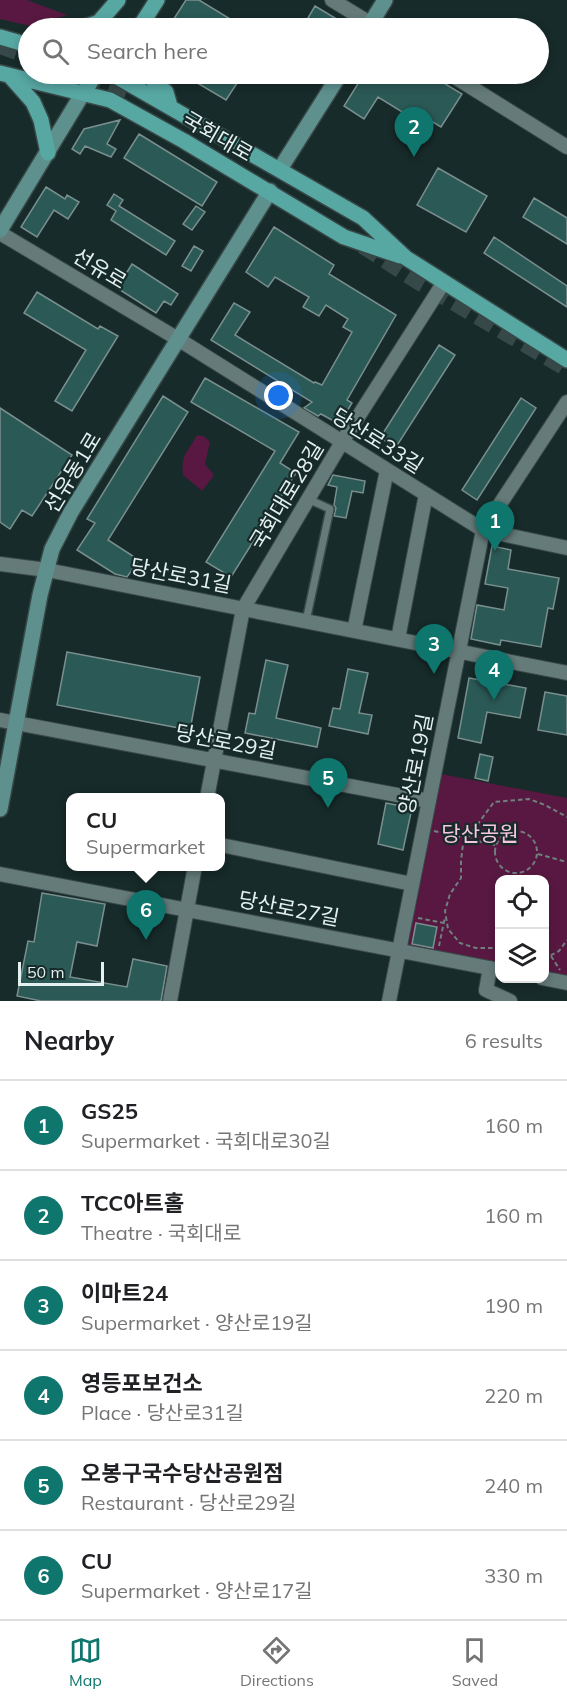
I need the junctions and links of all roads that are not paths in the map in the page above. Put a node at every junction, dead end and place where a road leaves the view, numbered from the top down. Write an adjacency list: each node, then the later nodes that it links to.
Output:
1 (118, 0): 6 (main road)
2 (127, 0): 7 (main road)
3 (157, 0): 8 (main road)
4 (332, 0): 9 (street)
5 (385, 0): 10 (street)
6 (102, 18)
7 (115, 18)
8 (147, 18)
9 (359, 18)
10 (376, 18)
11 (0, 35): 12 (main road); 13 (main road)
12 (18, 35)
13 (18, 41)
14 (3, 73): 15 (main road, 국회대로); 27 (main road)
15 (18, 77)
16 (47, 84): 22 (main road, 국회대로)
17 (89, 84): 22 (main road, 선유로)
18 (131, 84): 23 (main road, 국회대로)
19 (157, 84): 24 (main road)
20 (334, 84): 28 (street)
21 (466, 84): 26 (street)
22 (83, 93): 25 (main road, 국회대로); 27 (street, 선유로)
23 (150, 94): 24 (main road, 국회대로); 25 (main road)
24 (170, 106): 28 (main road, 국회대로)
25 (139, 114): 29 (main road, 국회대로)
26 (567, 147)
27 (48, 153): 30 (street, 선유로)
28 (280, 170): 31 (main road, 국회대로)
29 (270, 191): 31 (main road, 국회대로); 33 (street, 선유동1로)
30 (0, 232): 33 (street, 선유로)
31 (406, 258): 32 (main road, 국회대로)
32 (444, 282): 34 (main road, 국회대로); 36 (street, 국회대로28길)
33 (178, 339): 36 (street, 당산로33길); 43 (street, 선유동1로)
34 (567, 360)
35 (567, 402): 40 (street)
36 (342, 442): 37 (street, 당산로33길); 39 (street, 국회대로28길)
37 (387, 470): 38 (street, 당산로33길); 46 (street)
38 (426, 494): 40 (street, 당산로33길); 47 (street)
39 (308, 499): 44 (street, 국회대로28길); 45 (lane)
40 (483, 530): 41 (street, 당산로33길); 48 (street, 양산로19길)
41 (567, 548)
42 (0, 564): 43 (street)
43 (47, 570): 44 (street, 당산로31길); 51 (street, 선유동1로)
44 (243, 609): 45 (street, 당산로31길); 52 (street, 국회대로28길)
45 (306, 621): 46 (street, 당산로31길)
46 (354, 631): 47 (street, 당산로31길)
47 (398, 639): 48 (street, 당산로31길)
48 (459, 651): 49 (street, 당산로31길); 54 (street, 양산로19길)
49 (567, 673)
50 (0, 720): 51 (street)
51 (16, 723): 52 (street, 당산로29길); 55 (street, 선유동1로)
52 (214, 760): 53 (street, 국회대로28길); 54 (street, 당산로29길)
53 (208, 793)
54 (429, 801): 59 (street, 양산로19길)
55 (0, 809)
56 (225, 845): 59 (street)
57 (194, 871): 60 (street)
58 (0, 874): 60 (street, 당산로27길)
59 (412, 884): 61 (street, 양산로19길)
60 (187, 909): 61 (street, 당산로27길); 65 (street)
61 (399, 951): 62 (street, 당산로27길); 66 (street, 양산로19길)
62 (494, 969): 67 (street)
63 (549, 979): 64 (street)
64 (567, 983)
65 (170, 1001)
66 (389, 1001)
67 (510, 1001)

